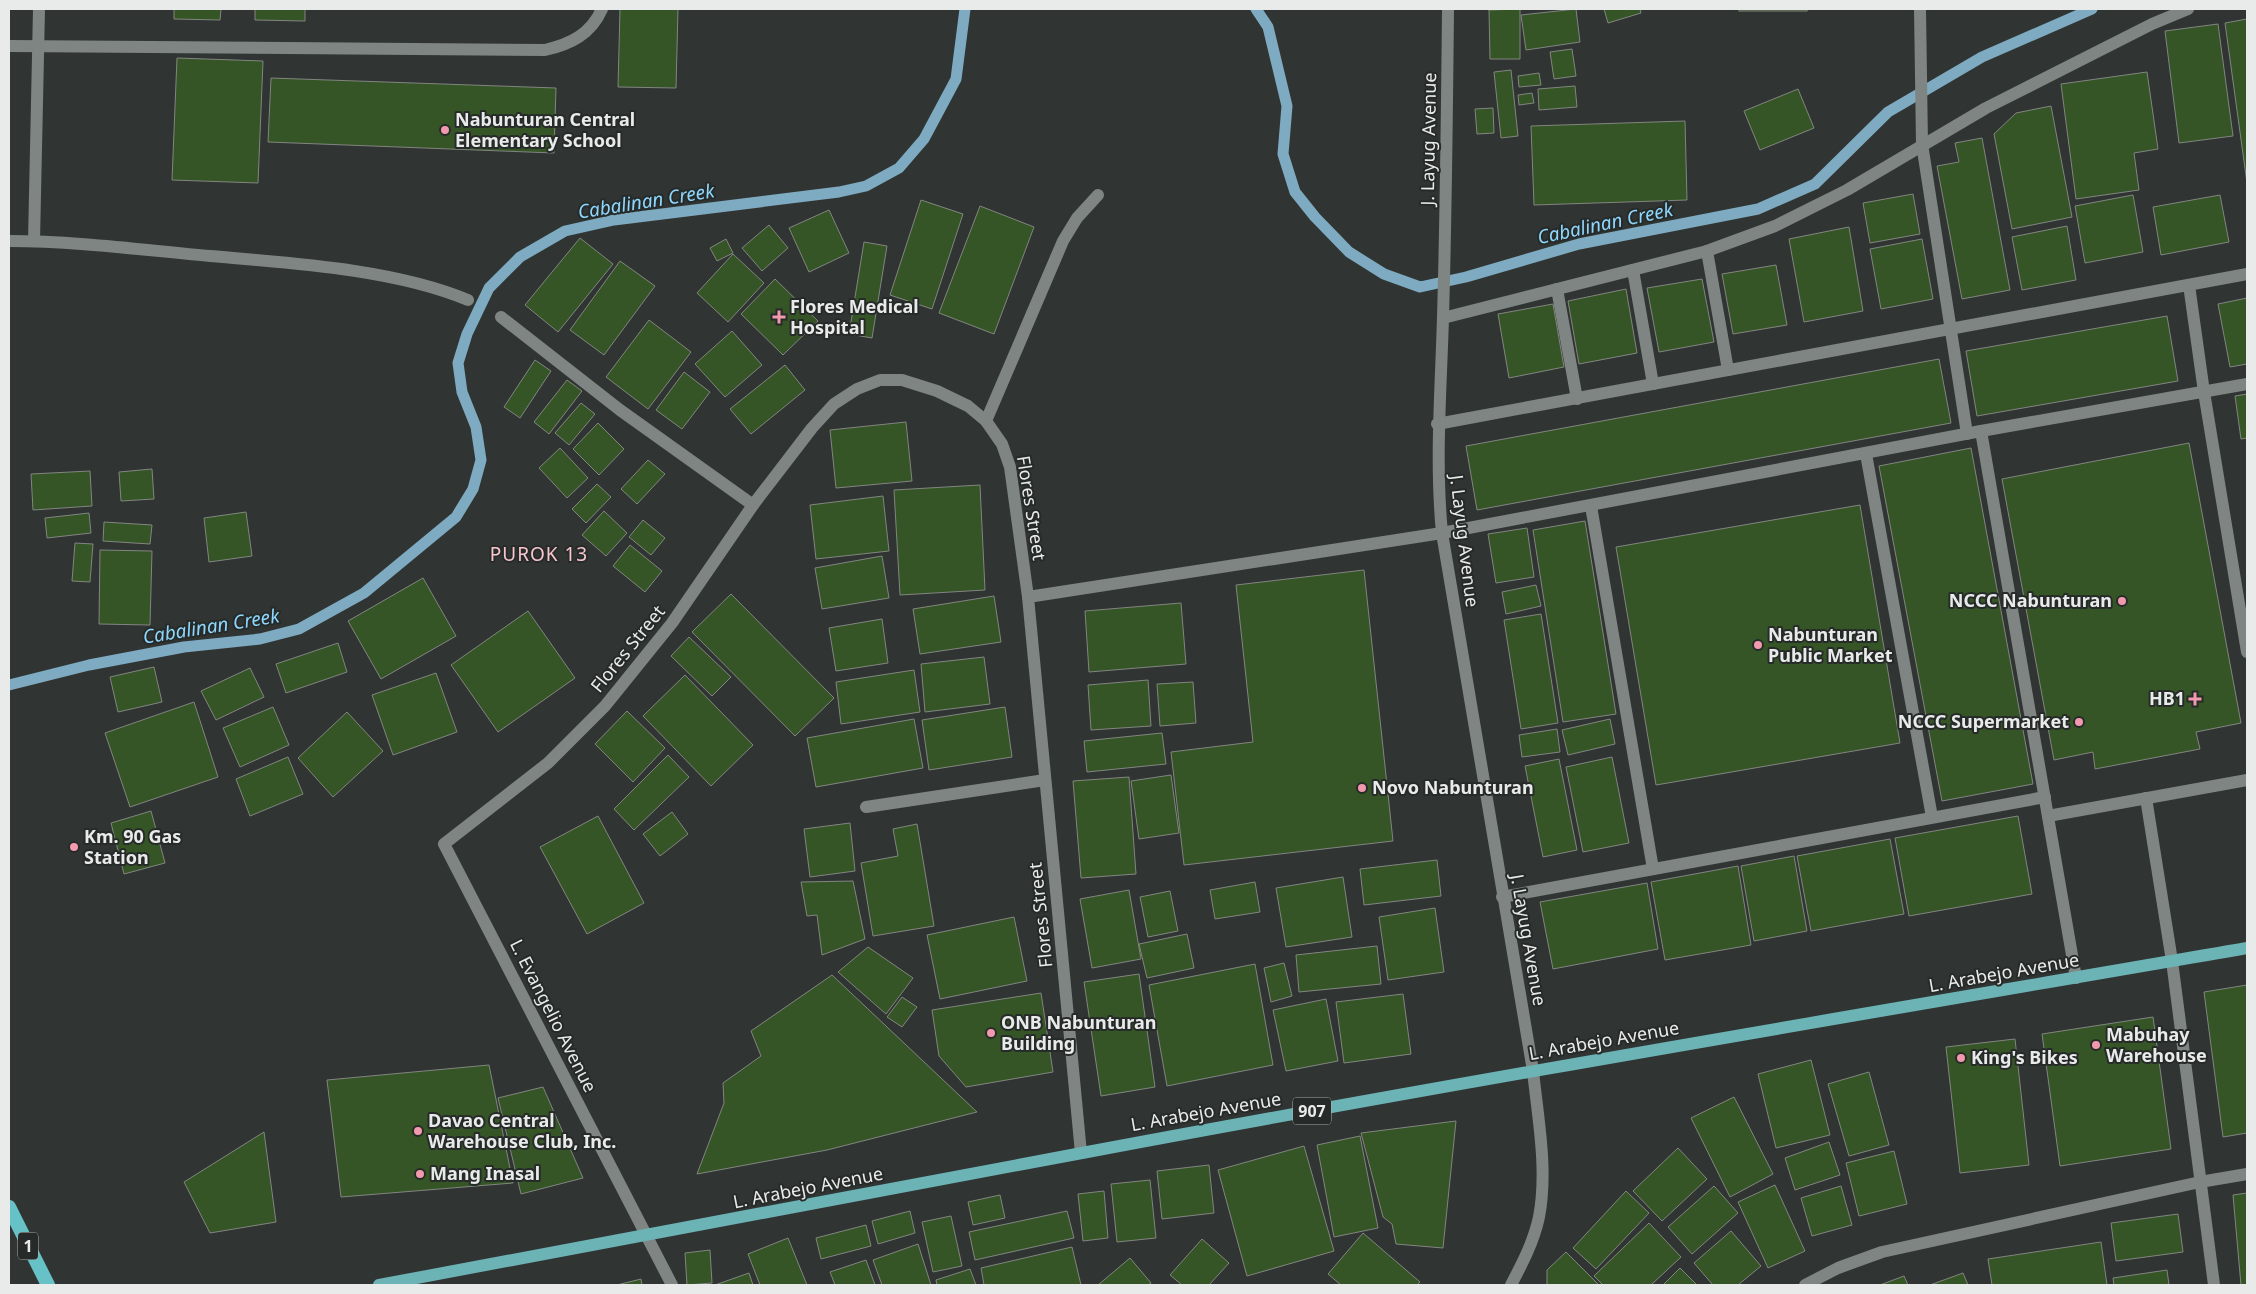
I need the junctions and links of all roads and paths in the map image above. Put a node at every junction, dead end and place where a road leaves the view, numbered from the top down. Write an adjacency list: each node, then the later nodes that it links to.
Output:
1 (39, 9): 7 (street)
2 (602, 9): 7 (street)
3 (1448, 9): 19 (street, J. Layug Avenue)
4 (1920, 9): 8 (street)
5 (2188, 9): 8 (street)
6 (9, 46): 7 (street)
7 (38, 46): 11 (street)
8 (1922, 144): 12 (street); 20 (street)
9 (1098, 196): 26 (street)
10 (9, 241): 11 (street)
11 (34, 241): 17 (street)
12 (1707, 251): 13 (street); 21 (street)
13 (1632, 270): 16 (street); 22 (street)
14 (2247, 274): 15 (street)
15 (2189, 285): 20 (street); 24 (street)
16 (1557, 289): 19 (street); 25 (street)
17 (468, 300)
18 (501, 318): 31 (street)
19 (1443, 318): 27 (street, J. Layug Avenue)
20 (1950, 329): 21 (street); 29 (street)
21 (1728, 370): 22 (street)
22 (1653, 384): 25 (street)
23 (2247, 384): 24 (street)
24 (2204, 392): 28 (street); 35 (street)
25 (1577, 399): 27 (street)
26 (986, 421): 31 (street, Flores Street); 34 (street, Flores Street)
27 (1438, 424): 33 (street, J. Layug Avenue)
28 (1982, 431): 29 (street); 38 (street)
29 (1967, 434): 30 (street)
30 (1866, 454): 32 (street); 42 (street)
31 (753, 505): 43 (street, Flores Street)
32 (1591, 506): 33 (street); 44 (street)
33 (1442, 533): 34 (street); 45 (street, J. Layug Avenue)
34 (1028, 597): 36 (street, Flores Street)
35 (2247, 652)
36 (1045, 780): 40 (street); 50 (street, Flores Street)
37 (2247, 780): 39 (street)
38 (2045, 797): 41 (street); 42 (street)
39 (2146, 798): 41 (street); 47 (street)
40 (866, 807)
41 (2048, 816): 48 (street)
42 (1932, 817): 44 (street)
43 (444, 844): 54 (street, L. Evangelio Avenue)
44 (1652, 869): 45 (street)
45 (1502, 897): 49 (street, J. Layug Avenue)
46 (2247, 948): 47 (main road, L. Arabejo Avenue / 907)
47 (2172, 961): 48 (main road, L. Arabejo Avenue / 907); 52 (street)
48 (2076, 978): 49 (main road, L. Arabejo Avenue / 907)
49 (1533, 1071): 50 (main road, L. Arabejo Avenue / 907); 58 (street, J. Layug Avenue)
50 (1081, 1153): 54 (main road, L. Arabejo Avenue / 907)
51 (2247, 1174): 52 (street)
52 (2200, 1182): 59 (street); 60 (street)
53 (9, 1207): 55 (highway, 1)
54 (647, 1237): 56 (main road, L. Arabejo Avenue / 907); 57 (street, L. Evangelio Avenue)
55 (48, 1285)
56 (379, 1285)
57 (672, 1285)
58 (1511, 1285)
59 (1805, 1285)
60 (2214, 1285)

